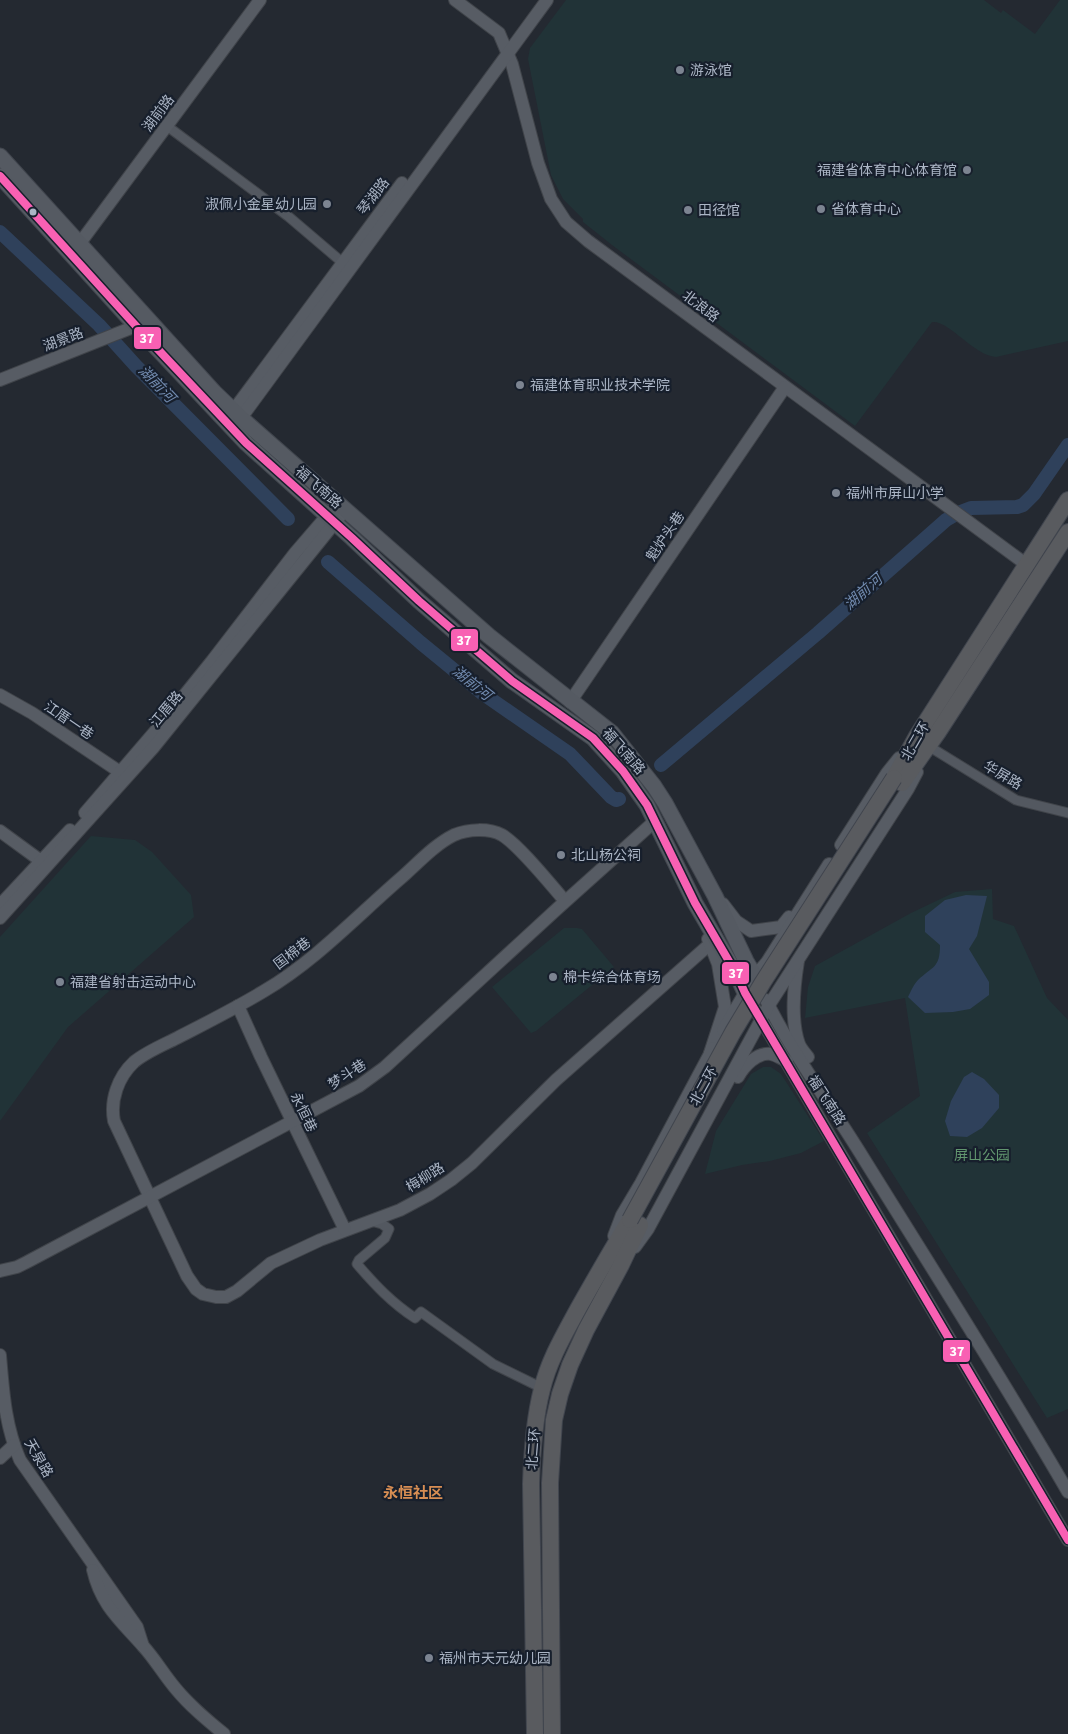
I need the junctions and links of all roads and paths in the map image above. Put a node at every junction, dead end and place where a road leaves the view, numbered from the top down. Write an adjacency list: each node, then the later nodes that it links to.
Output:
1 (260, 0): 6 (main road, 湖前路)
2 (455, 0): 5 (main road, 北浪路)
3 (538, 0): 5 (main road, 琴湖路)
4 (547, 0): 5 (main road)
5 (506, 49): 10 (main road, 琴湖路); 13 (main road, 北浪路); 14 (main road)
6 (167, 126): 9 (main road, 湖前路); 10 (street)
7 (0, 156): 9 (main road, 福飞南路)
8 (1, 177): 11 (main road, 福飞南路)
9 (80, 243): 14 (main road, 福飞南路)
10 (343, 263): 14 (main road, 琴湖路)
11 (136, 326): 12 (main road, 湖景路); 17 (main road, 福飞南路)
12 (0, 380)
13 (785, 387): 19 (main road, 北浪路); 21 (main road, 魁炉头巷)
14 (237, 414): 16 (main road, 福飞南路)
15 (1068, 500): 19 (highway, 北二环)
16 (342, 507): 17 (main road, 江厝路); 21 (main road, 福飞南路)
17 (331, 519): 25 (main road, 江厝路); 28 (main road, 福飞南路); 36 (main road, 江厝路)
18 (1068, 532): 22 (highway, 北二环)
19 (1027, 565): 23 (highway, 北二环)
20 (0, 695): 25 (main road, 江厝一巷)
21 (570, 702): 32 (main road, 福飞南路)
22 (938, 732): 24 (main road); 26 (highway, 北二环)
23 (916, 736): 26 (highway, 北二环); 31 (main road)
24 (930, 747): 27 (street, 华屏路); 37 (main road)
25 (120, 772): 30 (main road, 江厝路)
26 (898, 781): 54 (highway, 北二环)
27 (1068, 813)
28 (655, 821): 33 (main road, 梦斗巷); 38 (main road); 41 (main road, 福飞南路)
29 (0, 832): 30 (main road)
30 (41, 861): 34 (main road, 江厝路)
31 (826, 870): 32 (main road); 35 (main road)
32 (715, 896): 40 (main road, 福飞南路)
33 (565, 901): 43 (main road, 国棉巷); 50 (main road, 梦斗巷)
34 (0, 905)
35 (801, 907): 37 (main road); 40 (main road)
36 (0, 918)
37 (822, 921): 39 (main road)
38 (710, 944): 45 (main road); 53 (main road, 梅柳路)
39 (799, 956): 42 (main road); 49 (main road)
40 (755, 976): 42 (main road, 福飞南路); 45 (main road)
41 (745, 993): 44 (main road, 福飞南路)
42 (768, 1005): 44 (main road); 49 (main road, 福飞南路)
43 (238, 1006): 50 (main road, 永恒巷); 52 (main road, 国棉巷)
44 (761, 1018): 46 (main road, 福飞南路); 48 (main road)
45 (710, 1053): 47 (main road)
46 (786, 1061): 51 (main road); 64 (main road, 福飞南路)
47 (689, 1092): 48 (main road); 56 (main road)
48 (714, 1104): 51 (main road)
49 (842, 1122): 63 (main road, 福飞南路)
50 (292, 1123): 52 (main road, 梦斗巷); 55 (main road, 永恒巷)
51 (687, 1156): 57 (main road)
52 (149, 1196): 55 (main road, 梅柳路); 58 (main road, 梦斗巷)
53 (371, 1221): 55 (main road, 梅柳路); 60 (street)
54 (635, 1222): 56 (highway, 北二环); 57 (highway, 北二环)
55 (345, 1230)
56 (604, 1262): 60 (highway, 北二环)
57 (621, 1265): 67 (highway, 北二环)
58 (0, 1271)
59 (0, 1355): 61 (main road, 天泉路)
60 (542, 1388): 66 (highway, 北二环)
61 (14, 1445): 62 (main road); 65 (main road, 天泉路)
62 (0, 1458)
63 (1068, 1492)
64 (1068, 1540)
65 (224, 1734)
66 (534, 1734)
67 (552, 1734)

